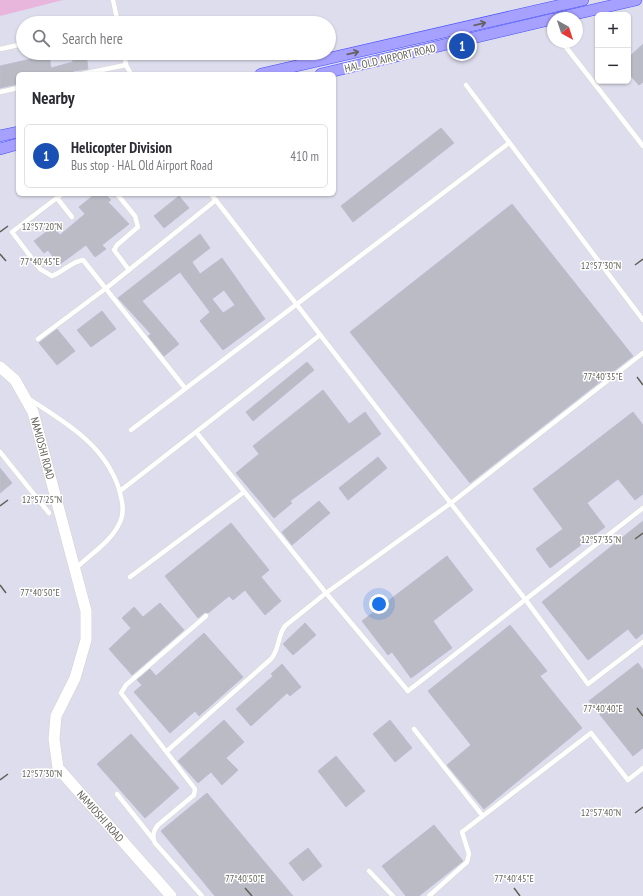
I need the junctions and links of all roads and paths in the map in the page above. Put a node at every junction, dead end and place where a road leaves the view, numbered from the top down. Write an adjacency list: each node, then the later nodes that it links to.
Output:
1 (113, 0): 6 (lane)
2 (583, 0): 4 (main road, HAL OLD AIRPORT ROAD)
3 (636, 0): 5 (main road)
4 (552, 11): 10 (main road, HAL OLD AIRPORT ROAD, one-way to 4); 17 (main road, HAL OLD AIRPORT ROAD)
5 (583, 12)
6 (116, 16)
7 (16, 46): 9 (lane)
8 (567, 48): 25 (lane)
9 (0, 49)
10 (336, 58)
11 (125, 60): 13 (lane)
12 (326, 60): 16 (main road, HAL OLD AIRPORT ROAD, one-way to 12)
13 (126, 65): 14 (lane); 15 (lane)
14 (92, 72)
15 (129, 72)
16 (270, 72)
17 (328, 72)
18 (466, 85): 23 (lane)
19 (16, 88): 20 (lane)
20 (0, 92)
21 (16, 132): 22 (main road)
22 (0, 136)
23 (509, 143): 35 (lane); 36 (lane)
24 (16, 145): 26 (main road)
25 (643, 146)
26 (0, 149)
27 (60, 196): 30 (lane)
28 (119, 196): 33 (lane)
29 (213, 196): 31 (lane)
30 (57, 198): 32 (lane); 34 (lane)
31 (216, 200): 33 (lane); 35 (lane)
32 (72, 217)
33 (129, 270): 34 (lane)
34 (107, 288): 38 (lane); 41 (lane)
35 (296, 304): 37 (lane); 41 (lane)
36 (643, 320)
37 (320, 335): 44 (lane); 48 (lane)
38 (38, 339)
39 (643, 353): 48 (lane)
40 (0, 367): 42 (main road, NAMJOSHI ROAD)
41 (185, 388): 43 (lane)
42 (26, 397): 46 (lane); 51 (main road, NAMJOSHI ROAD)
43 (131, 430)
44 (196, 432): 46 (lane); 47 (lane)
45 (0, 452): 50 (lane)
46 (120, 491): 51 (lane)
47 (244, 492): 52 (lane); 53 (lane)
48 (451, 503): 53 (lane); 54 (lane)
49 (643, 508): 54 (lane)
50 (49, 513)
51 (74, 569): 64 (main road, NAMJOSHI ROAD)
52 (130, 577)
53 (326, 593): 54 (lane); 58 (lane)
54 (525, 599): 56 (lane)
55 (206, 616): 58 (lane)
56 (642, 645)
57 (414, 729): 61 (lane)
58 (166, 751): 62 (lane)
59 (643, 768): 61 (lane)
60 (117, 794): 62 (lane)
61 (482, 815): 67 (lane)
62 (153, 838): 65 (lane)
63 (369, 871): 66 (lane)
64 (172, 896)
65 (202, 896)
66 (393, 896)
67 (429, 896)

